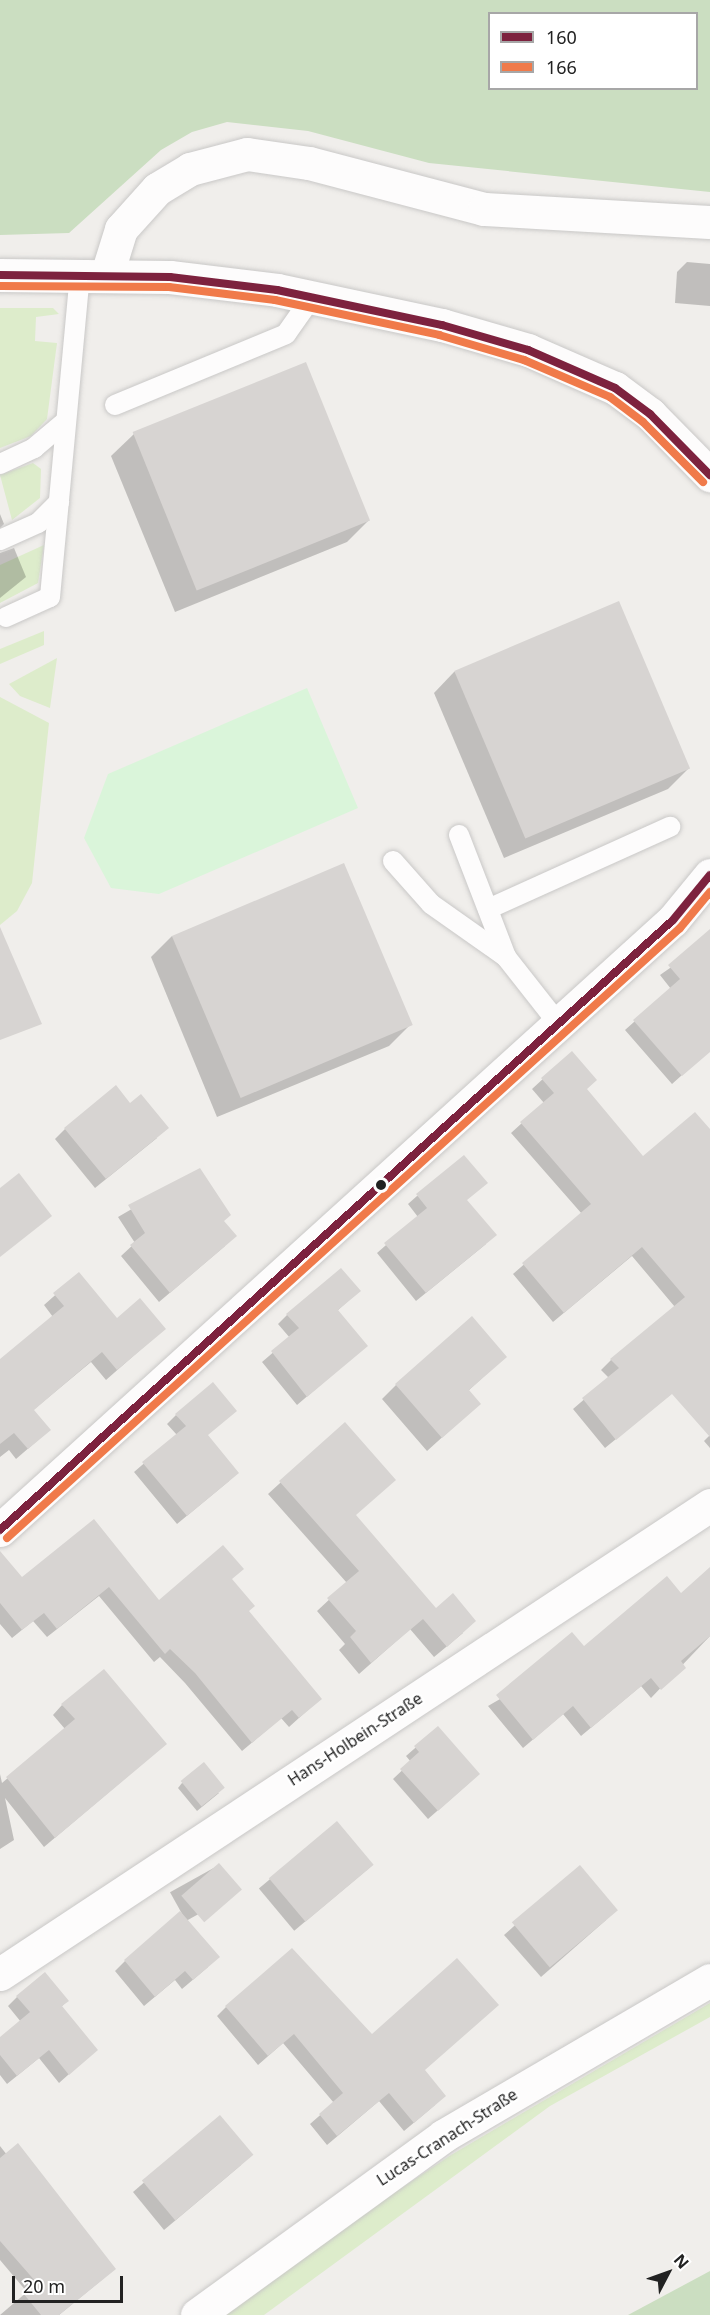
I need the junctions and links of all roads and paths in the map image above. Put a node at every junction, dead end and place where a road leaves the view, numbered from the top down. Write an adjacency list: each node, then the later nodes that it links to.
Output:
1 (710, 222): 2 (street)
2 (93, 274): 3 (street); 4 (street); 6 (lane)
3 (0, 275)
4 (312, 297): 5 (lane); 8 (street)
5 (115, 405)
6 (66, 421): 7 (lane); 9 (lane)
7 (0, 464)
8 (710, 475)
9 (59, 502): 10 (lane); 11 (lane)
10 (0, 540)
11 (6, 617)
12 (670, 827): 16 (lane)
13 (459, 835): 16 (lane)
14 (393, 861): 17 (lane)
15 (710, 875): 18 (street)
16 (488, 909): 17 (lane)
17 (507, 957): 18 (lane)
18 (558, 1023): 20 (street)
19 (710, 1505): 21 (street, Hans-Holbein-Straße)
20 (0, 1530)
21 (0, 1974)
22 (710, 1980): 23 (street, Lucas-Cranach-Straße)
23 (197, 2315)

